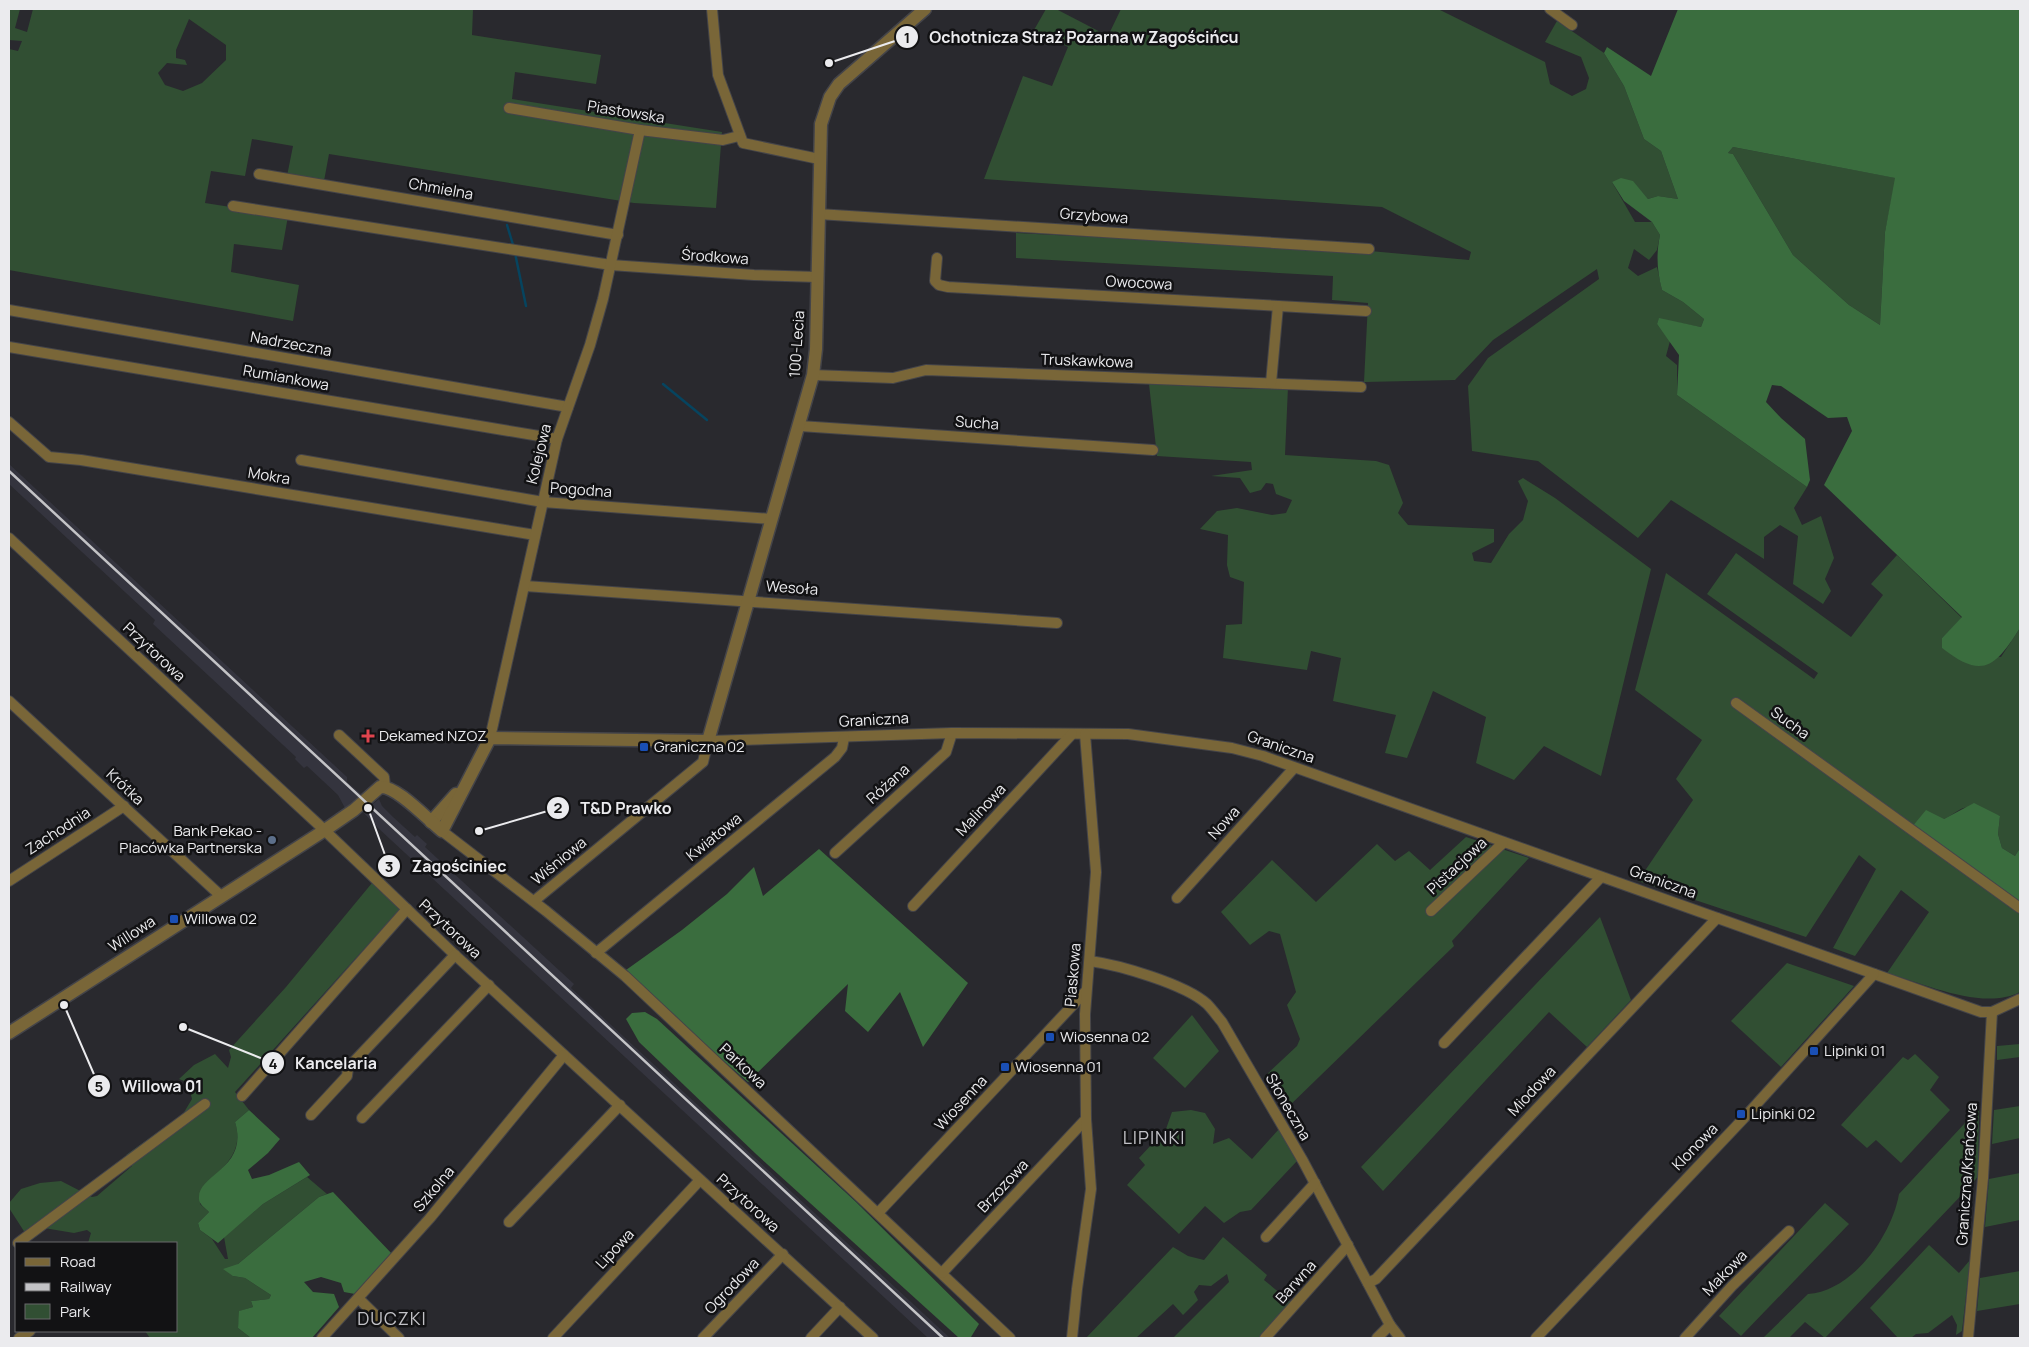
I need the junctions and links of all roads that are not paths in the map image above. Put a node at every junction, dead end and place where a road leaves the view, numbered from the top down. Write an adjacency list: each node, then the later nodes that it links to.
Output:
1 (712, 9): 7 (street)
2 (925, 9): 8 (street, 100-Lecia)
3 (1550, 9): 4 (street)
4 (1572, 25)
5 (509, 108): 6 (street, Piastowska)
6 (640, 130): 7 (street, Piastowska); 12 (street, Kolejowa)
7 (739, 136): 8 (street)
8 (819, 159): 11 (street, 100-Lecia)
9 (259, 174): 12 (street, Chmielna)
10 (233, 206): 15 (street, Środkowa)
11 (818, 214): 13 (street, Grzybowa); 16 (street, 100-Lecia)
12 (618, 235): 15 (street, Kolejowa)
13 (1369, 249)
14 (937, 258): 17 (street, Owocowa)
15 (611, 265): 16 (street, Środkowa); 24 (street, Kolejowa)
16 (817, 277): 21 (street, 100-Lecia)
17 (1278, 306): 19 (street, Owocowa); 22 (street)
18 (9, 310): 24 (street, Nadrzeczna)
19 (1366, 311)
20 (9, 347): 27 (street, Rumiankowa)
21 (813, 375): 22 (street, Truskawkowa); 26 (street, 100-Lecia)
22 (1271, 383): 23 (street, Truskawkowa)
23 (1361, 387)
24 (568, 407): 27 (street, Kolejowa)
25 (9, 422): 32 (street, Mokra)
26 (800, 426): 28 (street, Sucha); 31 (street, 100-Lecia)
27 (557, 439): 30 (street, Kolejowa)
28 (1153, 450)
29 (301, 460): 30 (street, Pogodna)
30 (544, 502): 31 (street, Pogodna); 32 (street, Kolejowa)
31 (772, 519): 35 (street, 100-Lecia)
32 (536, 535): 34 (street, Kolejowa)
33 (9, 538): 51 (street, Przytorowa)
34 (525, 586): 35 (street, Wesoła); 43 (street, Kolejowa)
35 (748, 600): 36 (street, Wesoła); 45 (street, 100-Lecia)
36 (1057, 623)
37 (9, 701): 49 (street, Krótka)
38 (1736, 703): 61 (street, Sucha)
39 (952, 733): 40 (street, Graniczna); 44 (street, Graniczna); 54 (street, Różana)
40 (1072, 734): 41 (street, Graniczna); 60 (street, Malinowa)
41 (1085, 734): 46 (street, Graniczna); 67 (street, Piaskowa)
42 (339, 735): 48 (street)
43 (490, 738): 45 (street, Graniczna); 47 (street, Kolejowa)
44 (844, 738): 45 (street, Graniczna); 65 (street, Kwiatowa)
45 (708, 741): 59 (street, Wiśniowa)
46 (1294, 768): 53 (street, Graniczna); 58 (street, Nowa)
47 (464, 784): 50 (street, Kolejowa); 52 (street, Kolejowa)
48 (385, 786): 50 (street); 51 (street, Willowa)
49 (124, 806): 56 (street, Zachodnia); 57 (street, Krótka)
50 (431, 822): 52 (street)
51 (325, 830): 57 (street, Willowa); 62 (street, Przytorowa)
52 (442, 831): 59 (street, Parkowa)
53 (1503, 843): 55 (street, Graniczna); 63 (street, Pistacjowa)
54 (835, 853)
55 (1601, 878): 64 (street, Graniczna); 74 (street)
56 (9, 882)
57 (221, 896): 73 (street, Willowa)
58 (1177, 898)
59 (534, 901): 65 (street, Parkowa)
60 (913, 906)
61 (2020, 908)
62 (407, 910): 66 (street, Przytorowa); 76 (street)
63 (1431, 911)
64 (1717, 918): 68 (street, Graniczna); 92 (street, Miodowa)
65 (596, 953): 84 (street, Parkowa)
66 (455, 955): 69 (street, Przytorowa); 79 (street)
67 (1090, 961): 70 (street, Piaskowa); 83 (street, Słoneczna)
68 (1874, 974): 72 (street, Graniczna); 107 (street, Klonowa)
69 (489, 985): 75 (street, Przytorowa); 80 (street)
70 (1086, 991): 81 (street, Piaskowa); 84 (street, Wiosenna)
71 (2020, 999): 72 (street)
72 (1992, 1012): 109 (street, Graniczna/Krańcowa)
73 (9, 1033)
74 (1444, 1042)
75 (564, 1054): 78 (street, Przytorowa); 93 (street, Szkolna)
76 (242, 1096)
77 (205, 1104): 88 (street)
78 (620, 1104): 82 (street, Przytorowa); 85 (street)
79 (311, 1115)
80 (362, 1118)
81 (1086, 1118): 91 (street, Brzozowa); 103 (street, Piaskowa)
82 (700, 1180): 90 (street, Przytorowa); 98 (street, Lipowa)
83 (1315, 1183): 87 (street); 89 (street, Słoneczna)
84 (878, 1214): 91 (street, Parkowa)
85 (509, 1222)
86 (1789, 1231): 108 (street, Makowa)
87 (1266, 1237)
88 (20, 1242)
89 (1348, 1245): 92 (street, Słoneczna); 104 (street, Barwna)
90 (783, 1254): 94 (street, Przytorowa); 99 (street, Ogrodowa)
91 (942, 1273): 102 (street, Parkowa)
92 (1368, 1283): 95 (street, Słoneczna)
93 (359, 1300): 96 (street, Szkolna); 97 (street)
94 (840, 1307): 100 (street); 101 (street, Przytorowa)
95 (1390, 1325): 105 (street); 106 (street, Słoneczna)
96 (322, 1338)
97 (399, 1338)
98 (553, 1338)
99 (703, 1338)
100 (811, 1338)
101 (873, 1338)
102 (1010, 1338)
103 (1072, 1338)
104 (1265, 1338)
105 (1377, 1338)
106 (1400, 1338)
107 (1536, 1338)
108 (1685, 1338)
109 (1967, 1338)

